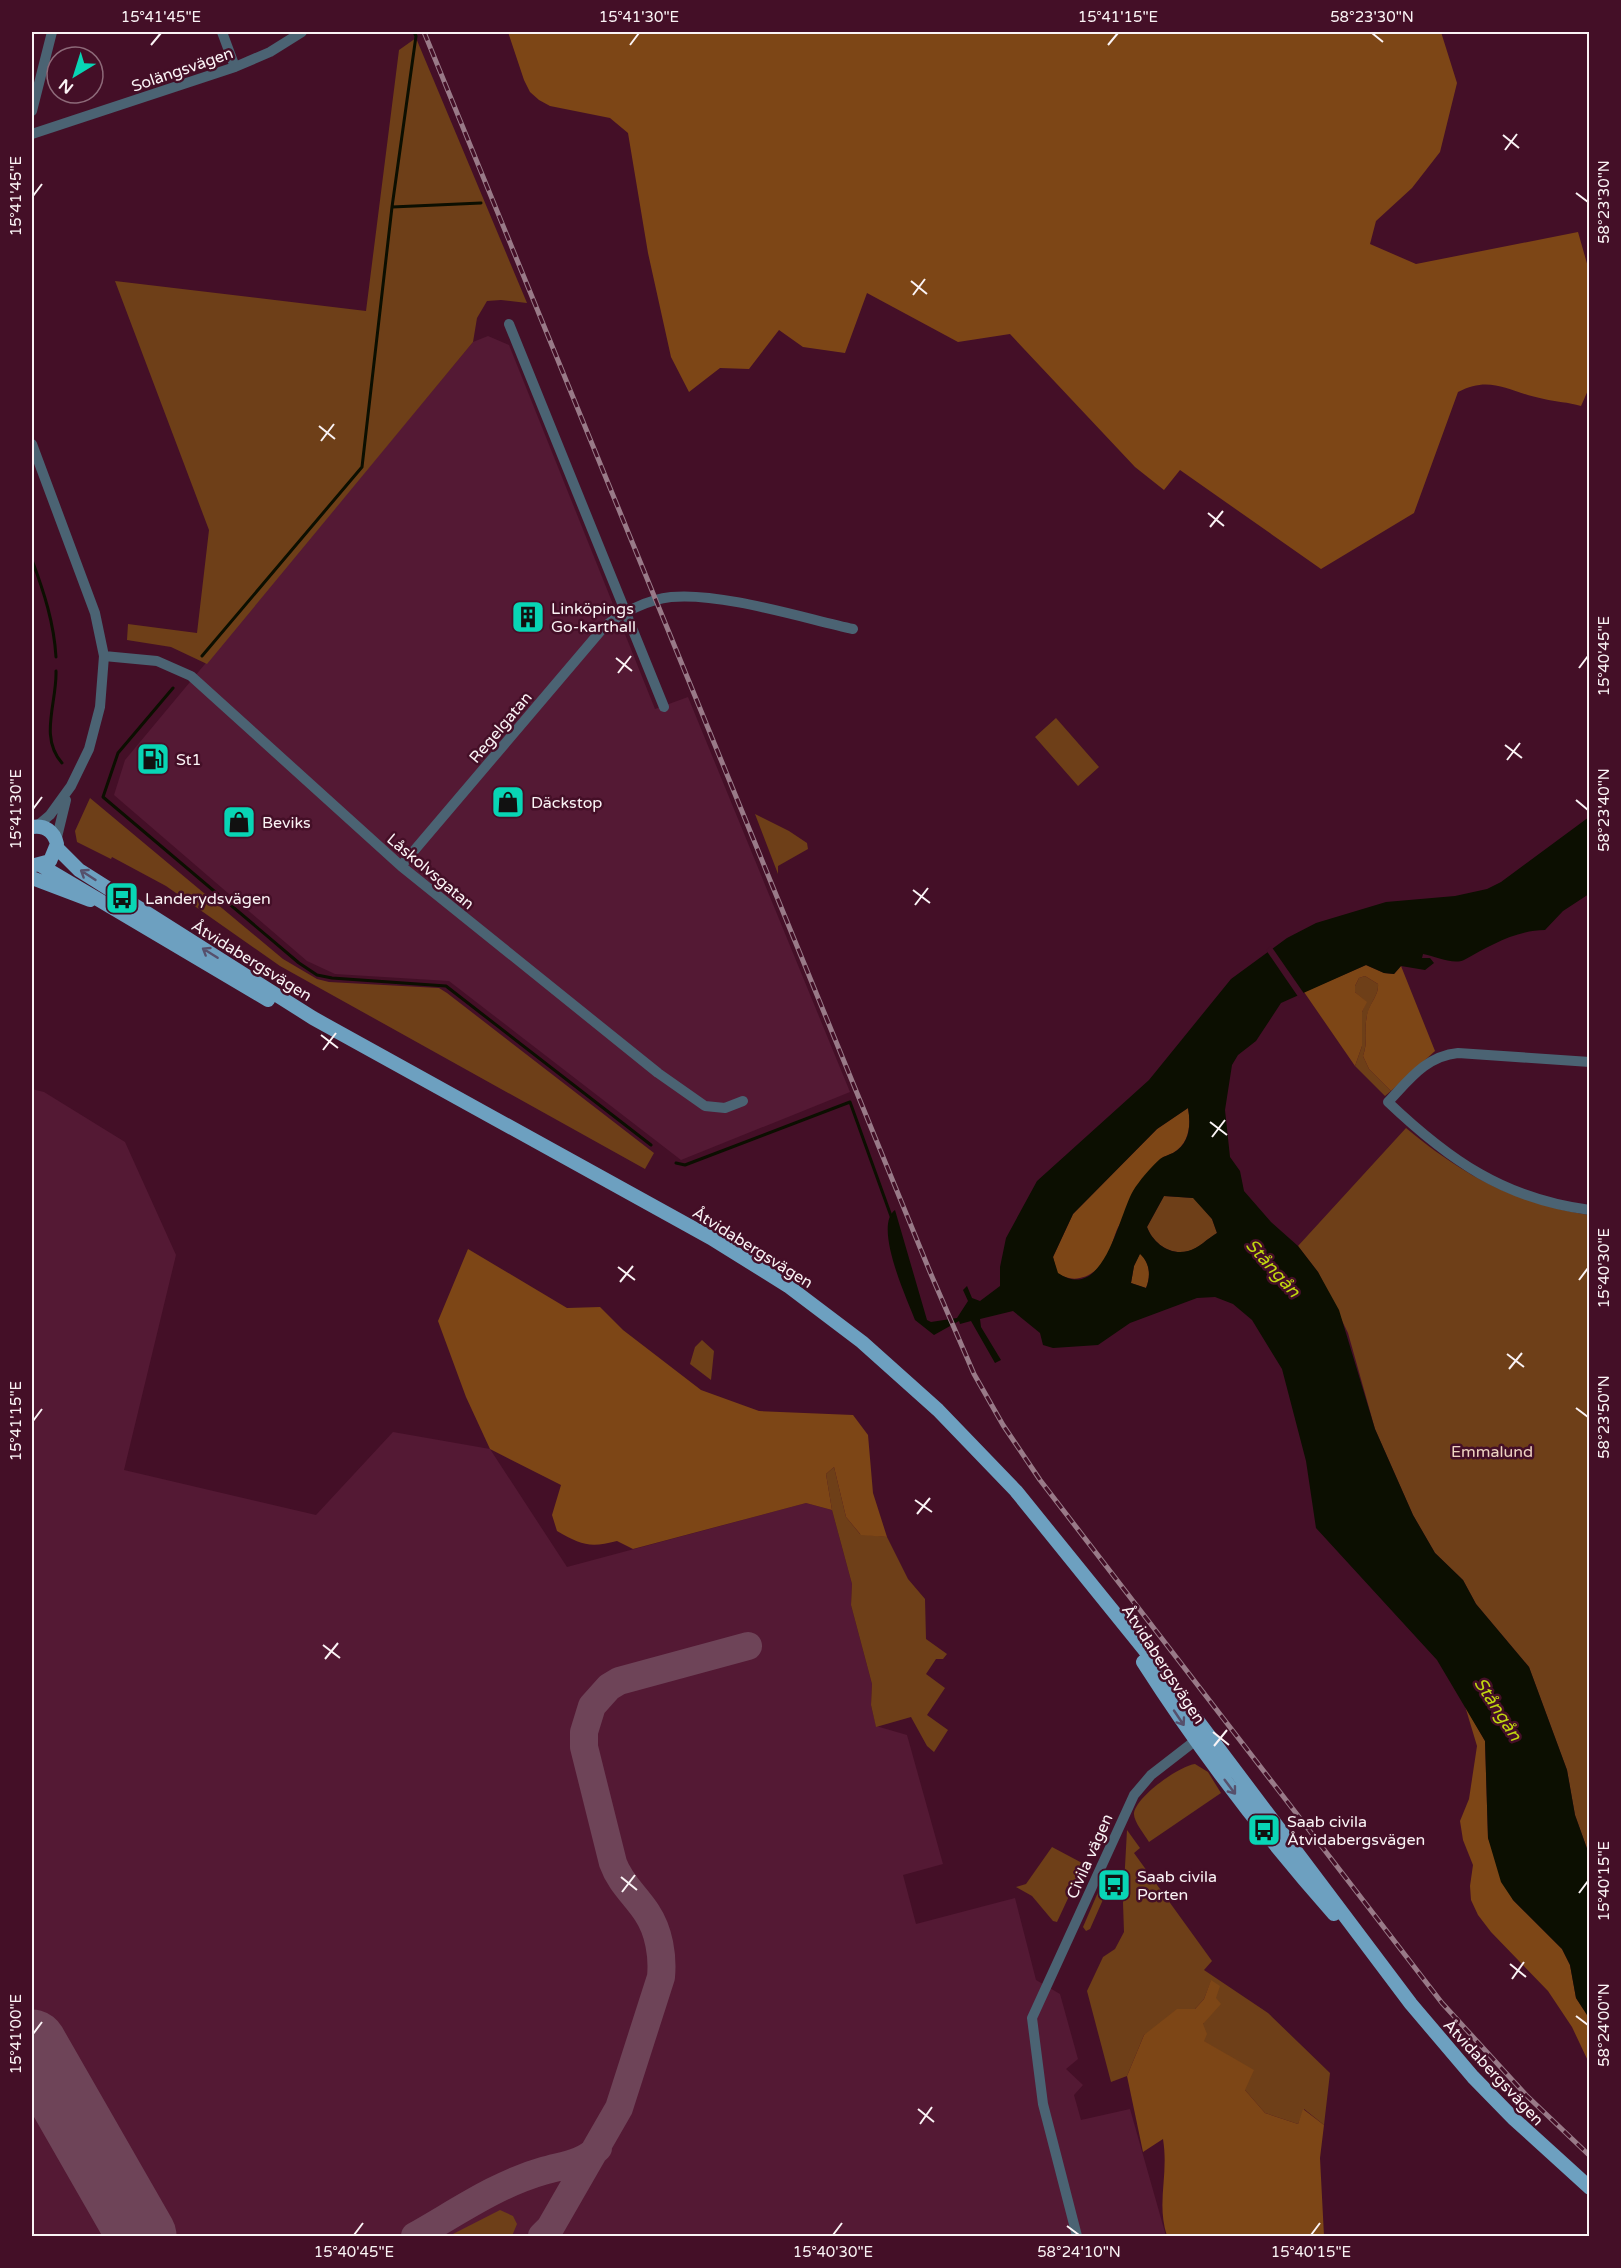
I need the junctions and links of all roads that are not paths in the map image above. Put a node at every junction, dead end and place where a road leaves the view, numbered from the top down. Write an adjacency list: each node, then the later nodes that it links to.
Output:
1 (52, 32): 5 (street)
2 (222, 32): 4 (street)
3 (302, 32): 4 (street, Solängsvägen)
4 (236, 67): 6 (street, Solängsvägen)
5 (32, 111)
6 (32, 134)
7 (508, 324): 9 (street)
8 (32, 444): 11 (street)
9 (626, 613): 10 (street, Regelgatan); 12 (street); 17 (street, Regelgatan)
10 (853, 629)
11 (104, 656): 13 (street); 17 (street, Låskolvsgatan)
12 (664, 707)
13 (71, 786): 14 (street); 15 (street)
14 (34, 827): 15 (main road, Åtvidabergsvägen)
15 (57, 844): 16 (main road); 20 (main road, Åtvidabergsvägen, one-way to 15)
16 (36, 865): 19 (main road, Åtvidabergsvägen)
17 (401, 866): 22 (street, Låskolvsgatan)
18 (32, 878): 19 (main road, Åtvidabergsvägen)
19 (124, 915): 20 (main road, Åtvidabergsvägen)
20 (313, 1018): 24 (main road, Åtvidabergsvägen)
21 (1590, 1062): 23 (street)
22 (743, 1101)
23 (1590, 1210)
24 (1102, 1599): 25 (main road, Åtvidabergsvägen); 26 (main road, Åtvidabergsvägen, one-way to 26)
25 (1206, 1732): 26 (street, Civila vägen); 27 (main road, Åtvidabergsvägen)
26 (1195, 1741): 27 (main road, Åtvidabergsvägen, one-way to 27); 29 (street, Civila vägen)
27 (1384, 1969): 28 (main road, Åtvidabergsvägen)
28 (1590, 2188)
29 (1077, 2236)

